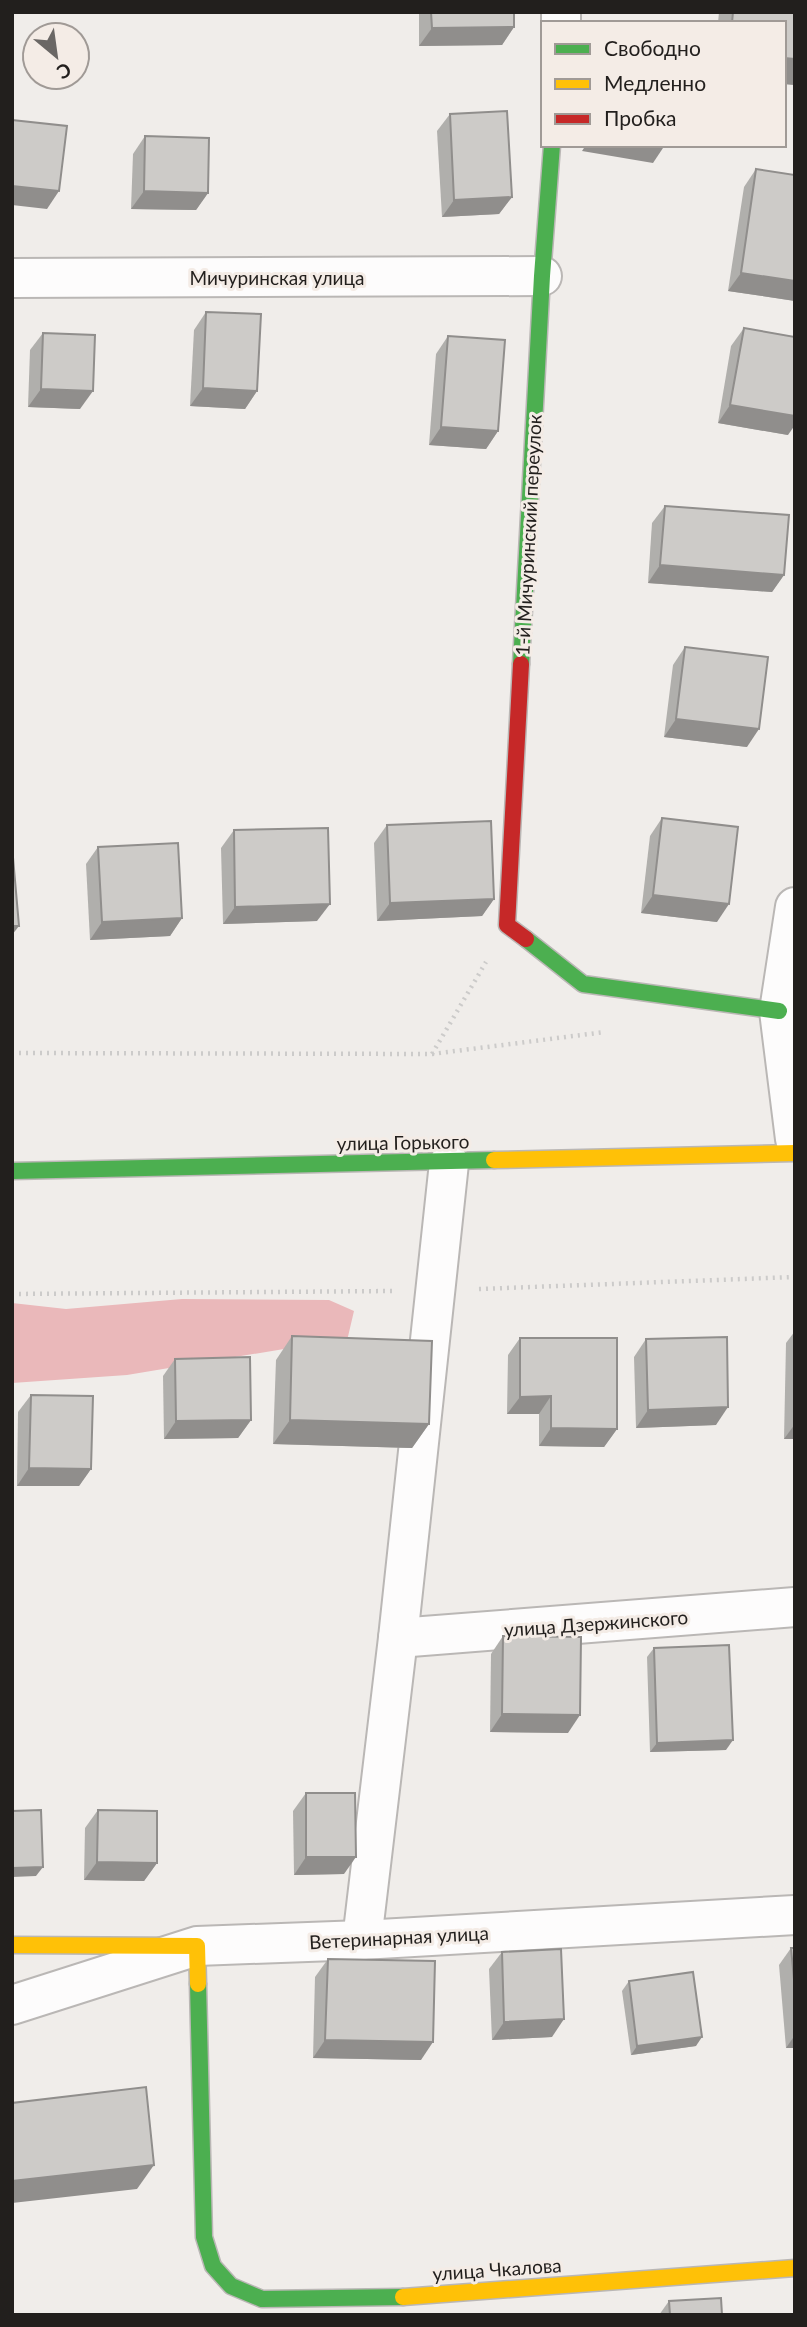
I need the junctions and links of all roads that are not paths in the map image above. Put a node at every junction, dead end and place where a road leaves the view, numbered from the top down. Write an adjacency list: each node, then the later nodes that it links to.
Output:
1 (552, 147): 2 (street, 1-й Мичуринский переулок)
2 (542, 276): 3 (street, Мичуринская улица); 5 (street, 1-й Мичуринский переулок)
3 (12, 278)
4 (795, 907): 5 (street)
5 (779, 1011): 6 (street)
6 (795, 1139)
7 (795, 1153): 8 (street, улица Горького)
8 (449, 1163): 9 (street, улица Горького); 11 (street)
9 (12, 1171)
10 (795, 1608): 11 (street, улица Дзержинского)
11 (398, 1638): 13 (street)
12 (795, 1915): 13 (street, Ветеринарная улица)
13 (362, 1940): 15 (street, Ветеринарная улица)
14 (12, 1945): 15 (street)
15 (197, 1945): 16 (street, Ветеринарная улица); 17 (street, улица Чкалова)
16 (12, 2005)
17 (795, 2268)

